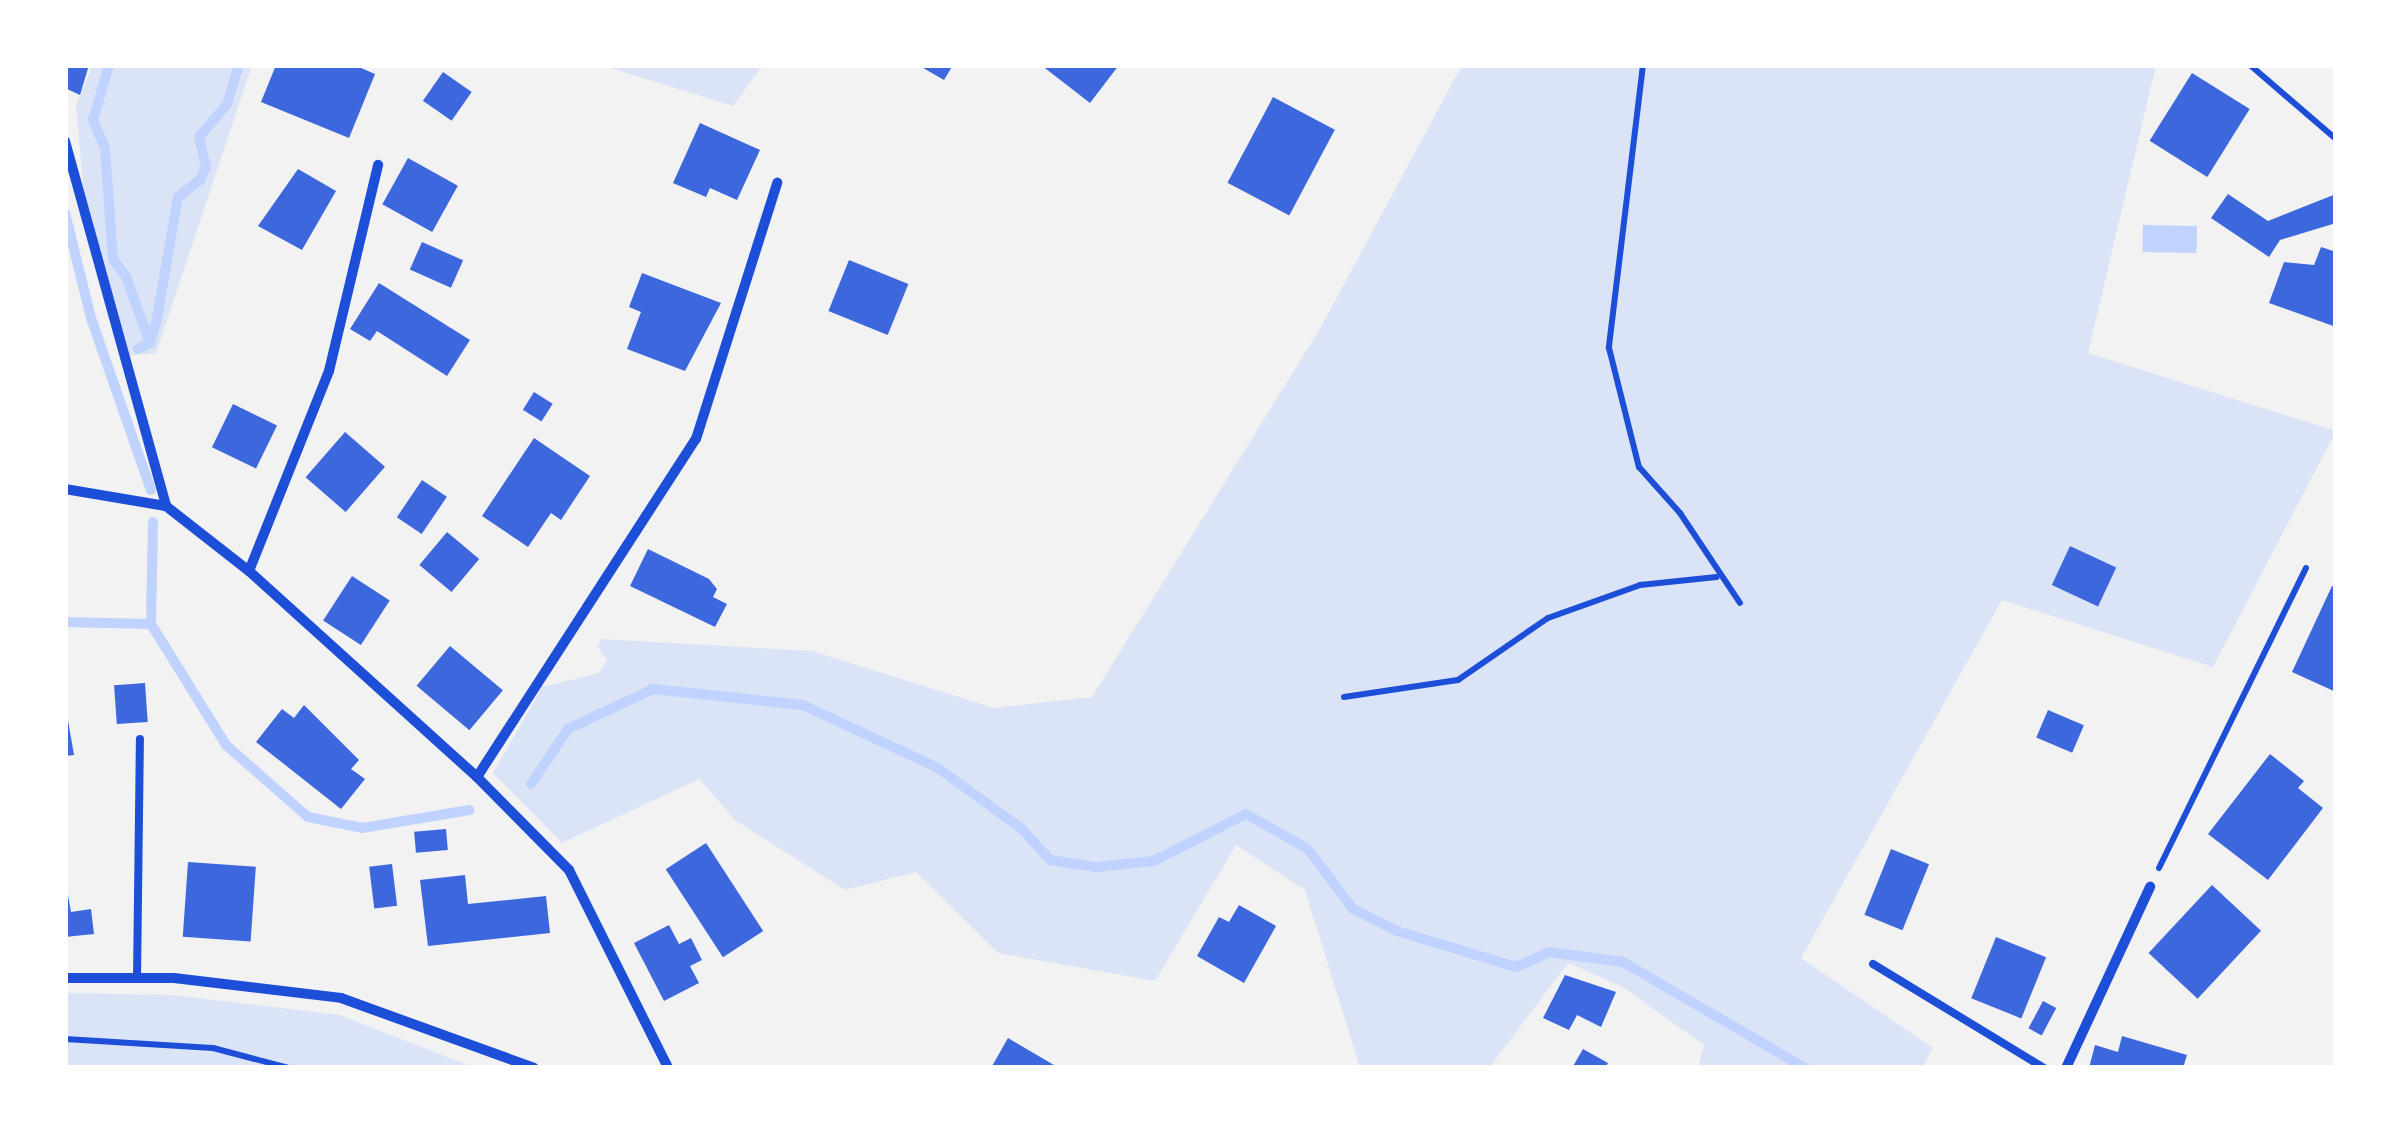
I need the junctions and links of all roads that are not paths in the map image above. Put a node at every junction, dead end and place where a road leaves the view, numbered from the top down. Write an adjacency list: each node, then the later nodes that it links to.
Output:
1 (65, 141): 5 (street)
2 (378, 165): 6 (street)
3 (777, 183): 8 (street)
4 (65, 489): 5 (street)
5 (166, 506): 6 (street)
6 (249, 571): 8 (street)
7 (140, 739): 12 (lane)
8 (476, 777): 14 (street)
9 (2150, 888): 16 (street)
10 (1873, 964): 15 (lane)
11 (65, 978): 12 (street)
12 (137, 978): 13 (street)
13 (534, 1068)
14 (668, 1068)
15 (2044, 1068)
16 (2066, 1068)

